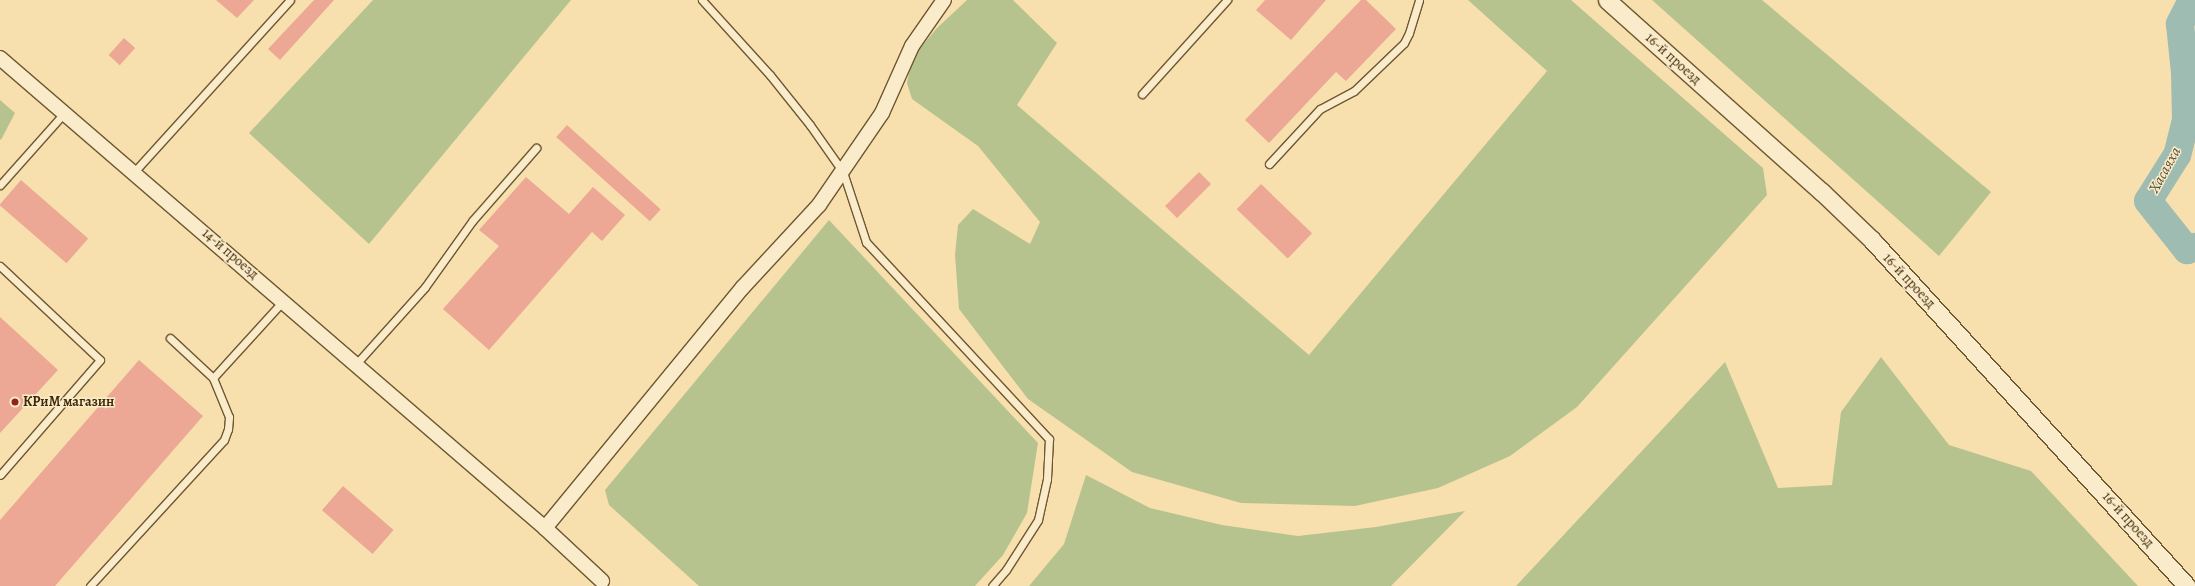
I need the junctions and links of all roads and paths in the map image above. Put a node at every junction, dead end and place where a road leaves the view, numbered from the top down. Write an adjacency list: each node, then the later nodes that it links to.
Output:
1 (290, 0): 12 (lane)
2 (702, 0): 13 (lane)
3 (944, 0): 13 (street)
4 (1227, 0): 8 (lane)
5 (1418, 0): 11 (lane)
6 (1607, 0): 25 (street, 16-й проезд)
7 (0, 58): 9 (street, 14-й проезд)
8 (1142, 94)
9 (65, 112): 12 (street, 14-й проезд); 14 (lane)
10 (536, 148): 18 (lane)
11 (1269, 164)
12 (134, 172): 16 (street, 14-й проезд)
13 (843, 172): 21 (street); 24 (lane)
14 (0, 185)
15 (0, 266): 20 (lane)
16 (283, 300): 18 (street, 14-й проезд); 19 (lane)
17 (170, 338): 19 (lane)
18 (356, 364): 21 (street, 14-й проезд)
19 (213, 378): 23 (lane)
20 (0, 475)
21 (545, 528): 22 (street, 14-й проезд)
22 (603, 584)
23 (90, 586)
24 (992, 586)
25 (2187, 586)

